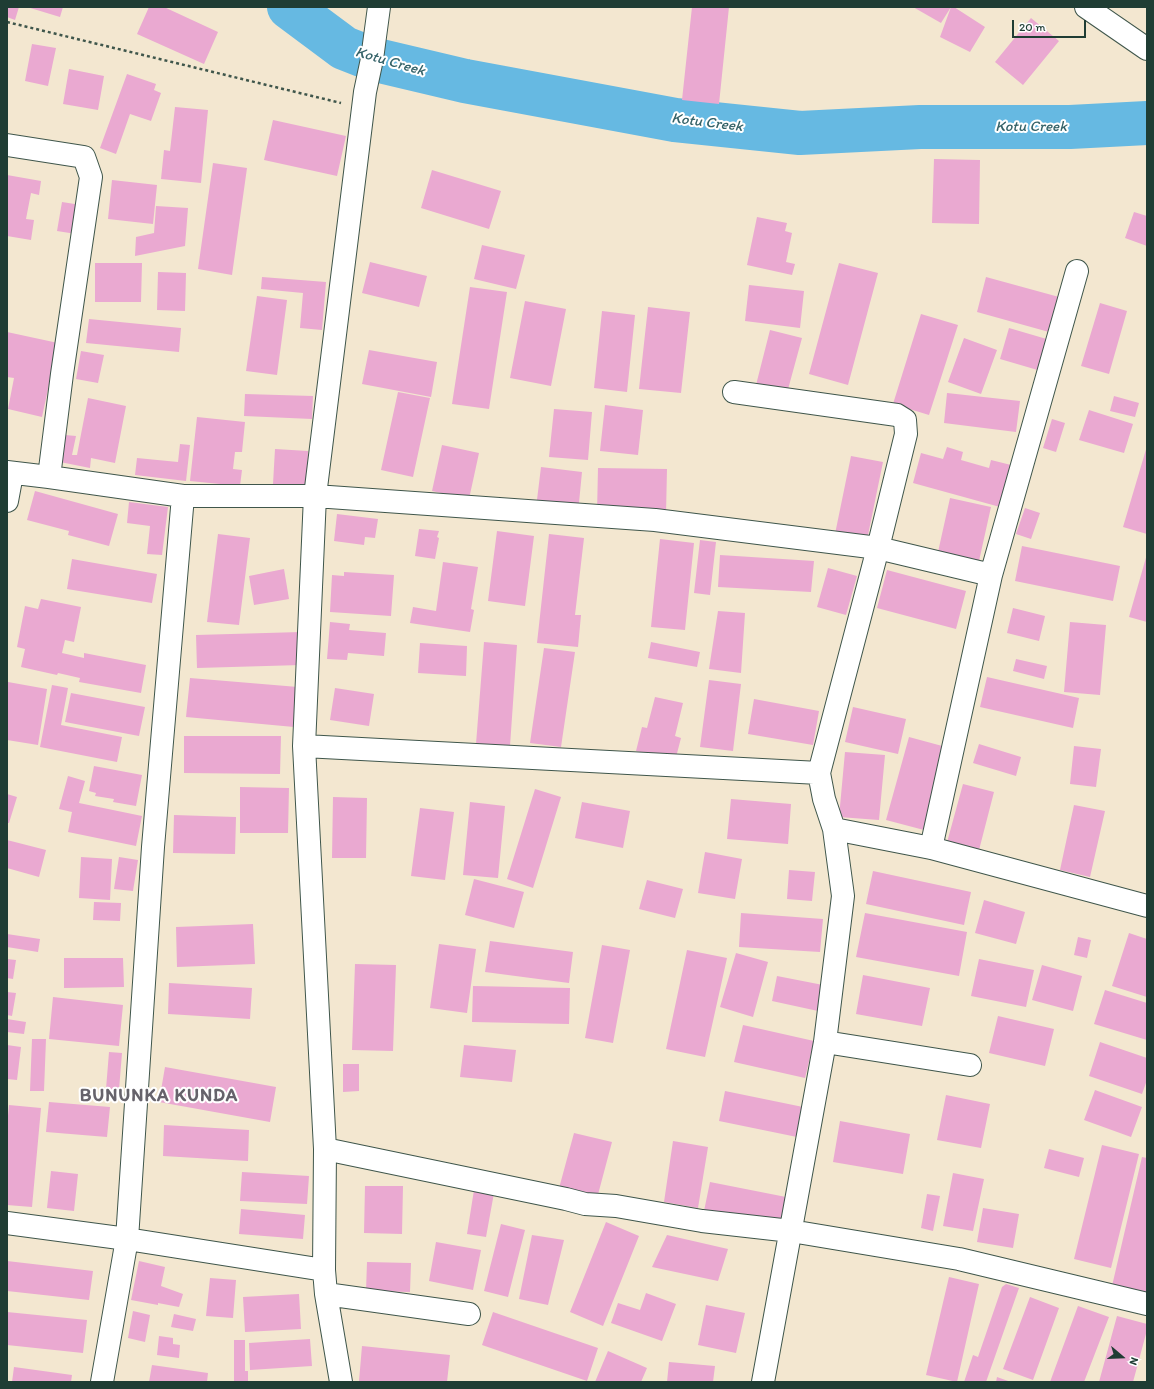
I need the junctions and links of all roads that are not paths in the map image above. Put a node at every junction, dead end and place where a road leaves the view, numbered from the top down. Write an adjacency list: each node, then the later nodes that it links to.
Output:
1 (379, 7): 10 (street)
2 (1086, 7): 3 (street)
3 (1147, 49)
4 (7, 145): 8 (street)
5 (1077, 271): 13 (street)
6 (734, 392): 12 (street)
7 (9, 473): 8 (street); 11 (street)
8 (49, 477): 9 (street)
9 (183, 496): 10 (street); 24 (street)
10 (315, 496): 12 (street); 14 (street)
11 (7, 501)
12 (878, 548): 13 (street); 15 (street)
13 (991, 575): 17 (street)
14 (304, 746): 15 (street); 21 (street)
15 (819, 773): 16 (street)
16 (834, 828): 17 (street); 19 (street)
17 (931, 848): 18 (street)
18 (1147, 906)
19 (825, 1042): 20 (street); 23 (street)
20 (970, 1065)
21 (325, 1149): 23 (street); 25 (street)
22 (7, 1223): 24 (street)
23 (791, 1231): 27 (street); 31 (street)
24 (127, 1239): 25 (street); 29 (street)
25 (324, 1270): 26 (street)
26 (326, 1294): 28 (street); 30 (street)
27 (1147, 1304)
28 (469, 1314)
29 (102, 1382)
30 (341, 1382)
31 (763, 1382)

